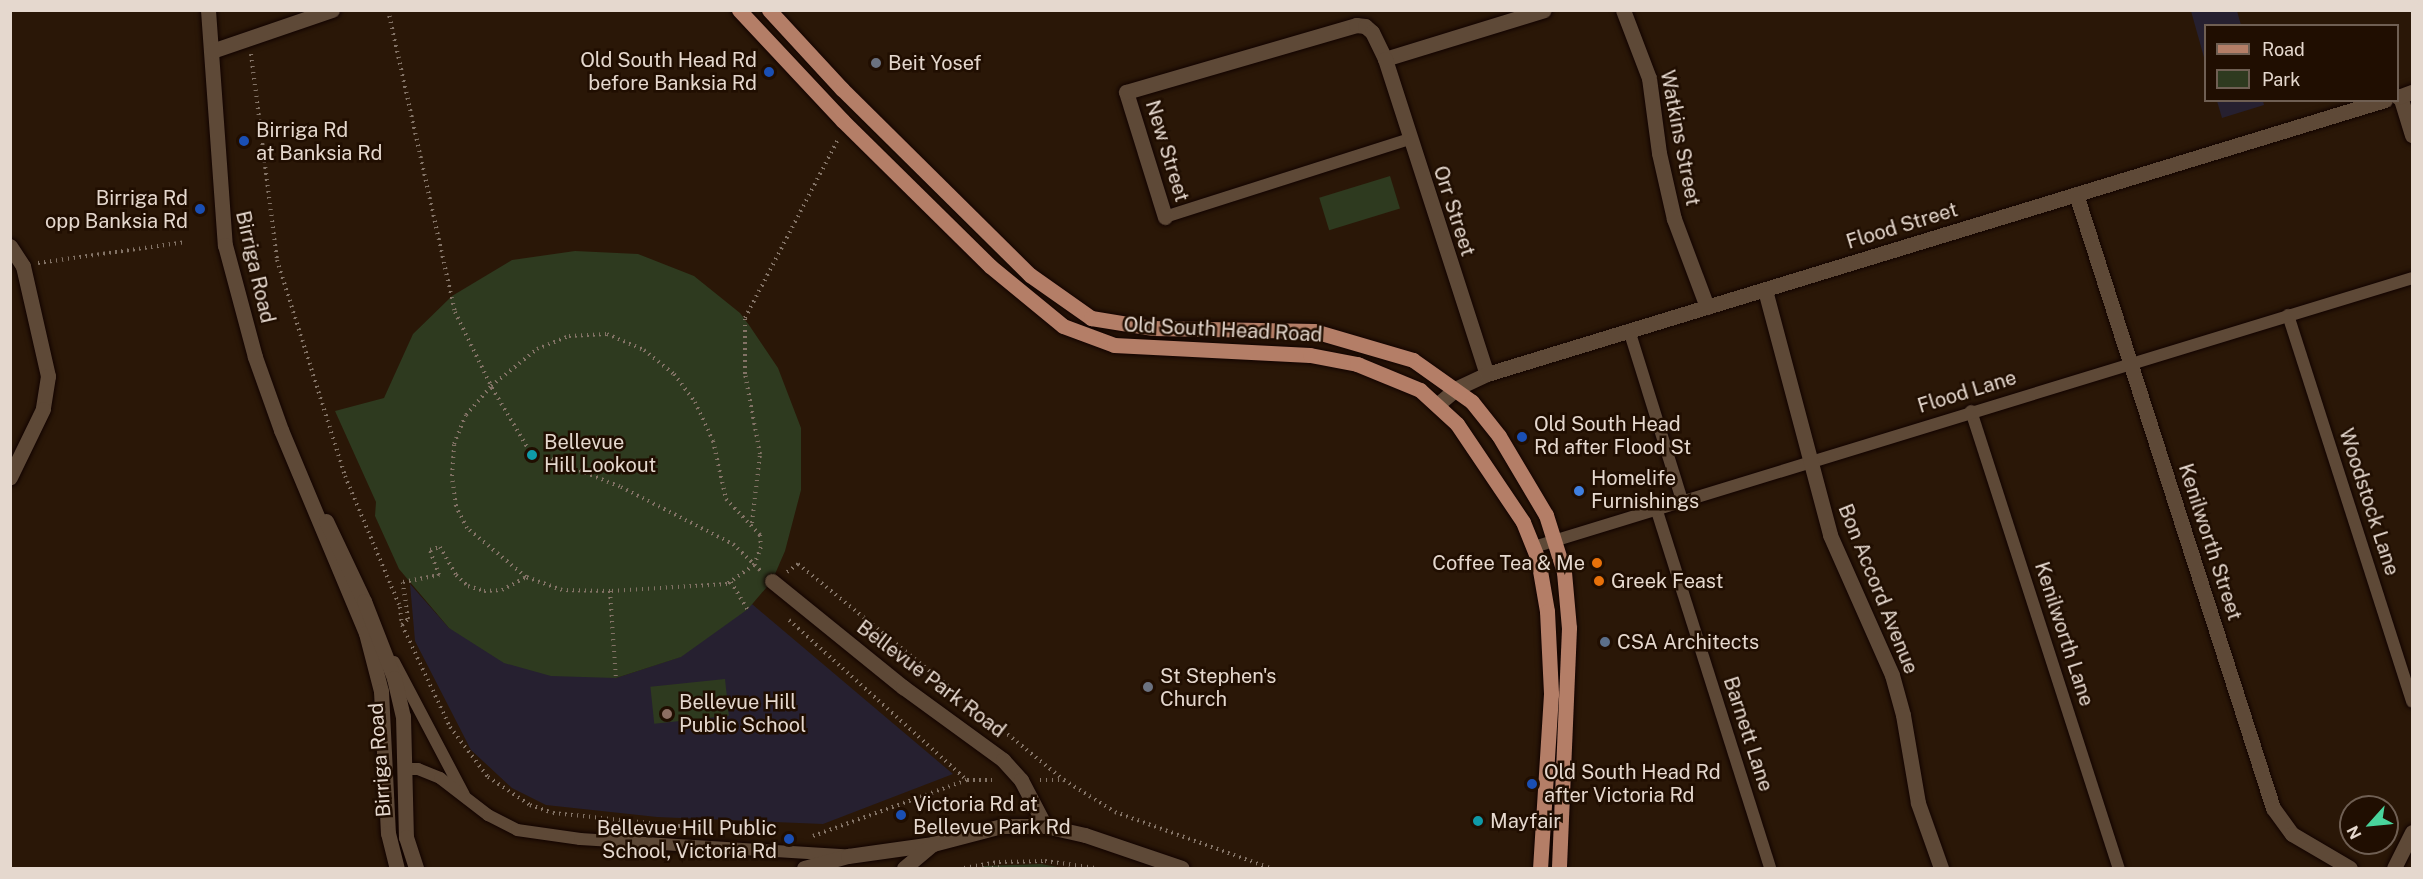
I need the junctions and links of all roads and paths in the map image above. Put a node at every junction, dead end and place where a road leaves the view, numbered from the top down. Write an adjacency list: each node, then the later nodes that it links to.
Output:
1 (208, 10): 9 (street, Birriga Road)
2 (332, 10): 8 (street)
3 (388, 10): 28 (path)
4 (739, 10): 30 (main road, Old South Head Road)
5 (769, 10): 29 (main road, Old South Head Road)
6 (1544, 10): 10 (street)
7 (1623, 10): 23 (street, Watkins Street)
8 (249, 39): 9 (street); 47 (path)
9 (212, 51): 34 (street, Birriga Road)
10 (1385, 59): 15 (street, Orr Street); 17 (street, New Street)
11 (2399, 96): 13 (street)
12 (2379, 102): 16 (street, Flood Street)
13 (2412, 135)
14 (838, 138): 37 (path)
15 (1409, 139): 17 (lane, New Street); 27 (street, Orr Street)
16 (2076, 195): 22 (street, Flood Street); 26 (street, Kenilworth Street)
17 (1166, 217)
18 (185, 242): 20 (path)
19 (10, 246): 20 (street)
20 (23, 266): 33 (street)
21 (2412, 278): 24 (lane, Flood Lane)
22 (1765, 290): 23 (street, Flood Street); 32 (street, Bon Accord Avenue)
23 (1707, 307): 25 (street, Flood Street)
24 (2288, 315): 26 (lane, Flood Lane); 50 (lane, Woodstock Lane)
25 (1629, 330): 27 (street, Flood Street); 35 (lane)
26 (2130, 362): 31 (lane, Flood Lane); 75 (street, Kenilworth Street)
27 (1486, 374): 29 (street, Flood Street)
28 (491, 386): 37 (path); 40 (path); 41 (path)
29 (1457, 388): 30 (street, Flood Street); 38 (main road, Old South Head Road)
30 (1438, 404): 39 (main road, Old South Head Road)
31 (1971, 411): 32 (lane, Flood Lane); 74 (lane, Kenilworth Lane)
32 (1810, 460): 35 (lane, Flood Lane); 73 (street, Bon Accord Avenue)
33 (10, 477)
34 (307, 487): 48 (street, Birriga Road); 51 (street, Birriga Road)
35 (1682, 500): 36 (lane, Flood Lane)
36 (1656, 508): 38 (lane, Flood Lane); 72 (lane, Barnett Lane)
37 (752, 523): 40 (path)
38 (1557, 539): 39 (lane, Flood Lane); 71 (main road, Old South Head Road)
39 (1534, 547): 70 (main road, Old South Head Road)
40 (754, 565): 42 (path); 43 (path)
41 (526, 577): 44 (path); 47 (path)
42 (772, 581): 54 (street, Bellevue Park Road); 69 (path)
43 (730, 582): 44 (path); 45 (path)
44 (610, 591): 49 (path)
45 (749, 612)
46 (780, 612): 57 (path)
47 (402, 625): 55 (path)
48 (378, 632): 52 (street, Birriga Road); 53 (lane)
49 (616, 678)
50 (2412, 702)
51 (387, 769): 52 (street); 61 (street, Birriga Road)
52 (404, 769): 53 (lane); 62 (street, Birriga Road)
53 (465, 799): 59 (lane)
54 (1045, 826): 58 (street); 68 (street)
55 (700, 828)
56 (2412, 832): 76 (street)
57 (804, 835)
58 (933, 844): 59 (street); 64 (street)
59 (848, 856): 63 (street)
60 (999, 866): 65 (path); 66 (path); 67 (path)
61 (397, 868)
62 (416, 868)
63 (804, 868)
64 (904, 868)
65 (964, 868)
66 (992, 868)
67 (1096, 868)
68 (1182, 868)
69 (1270, 868)
70 (1540, 868)
71 (1559, 868)
72 (1770, 868)
73 (1941, 868)
74 (2119, 868)
75 (2350, 868)
76 (2394, 868)

